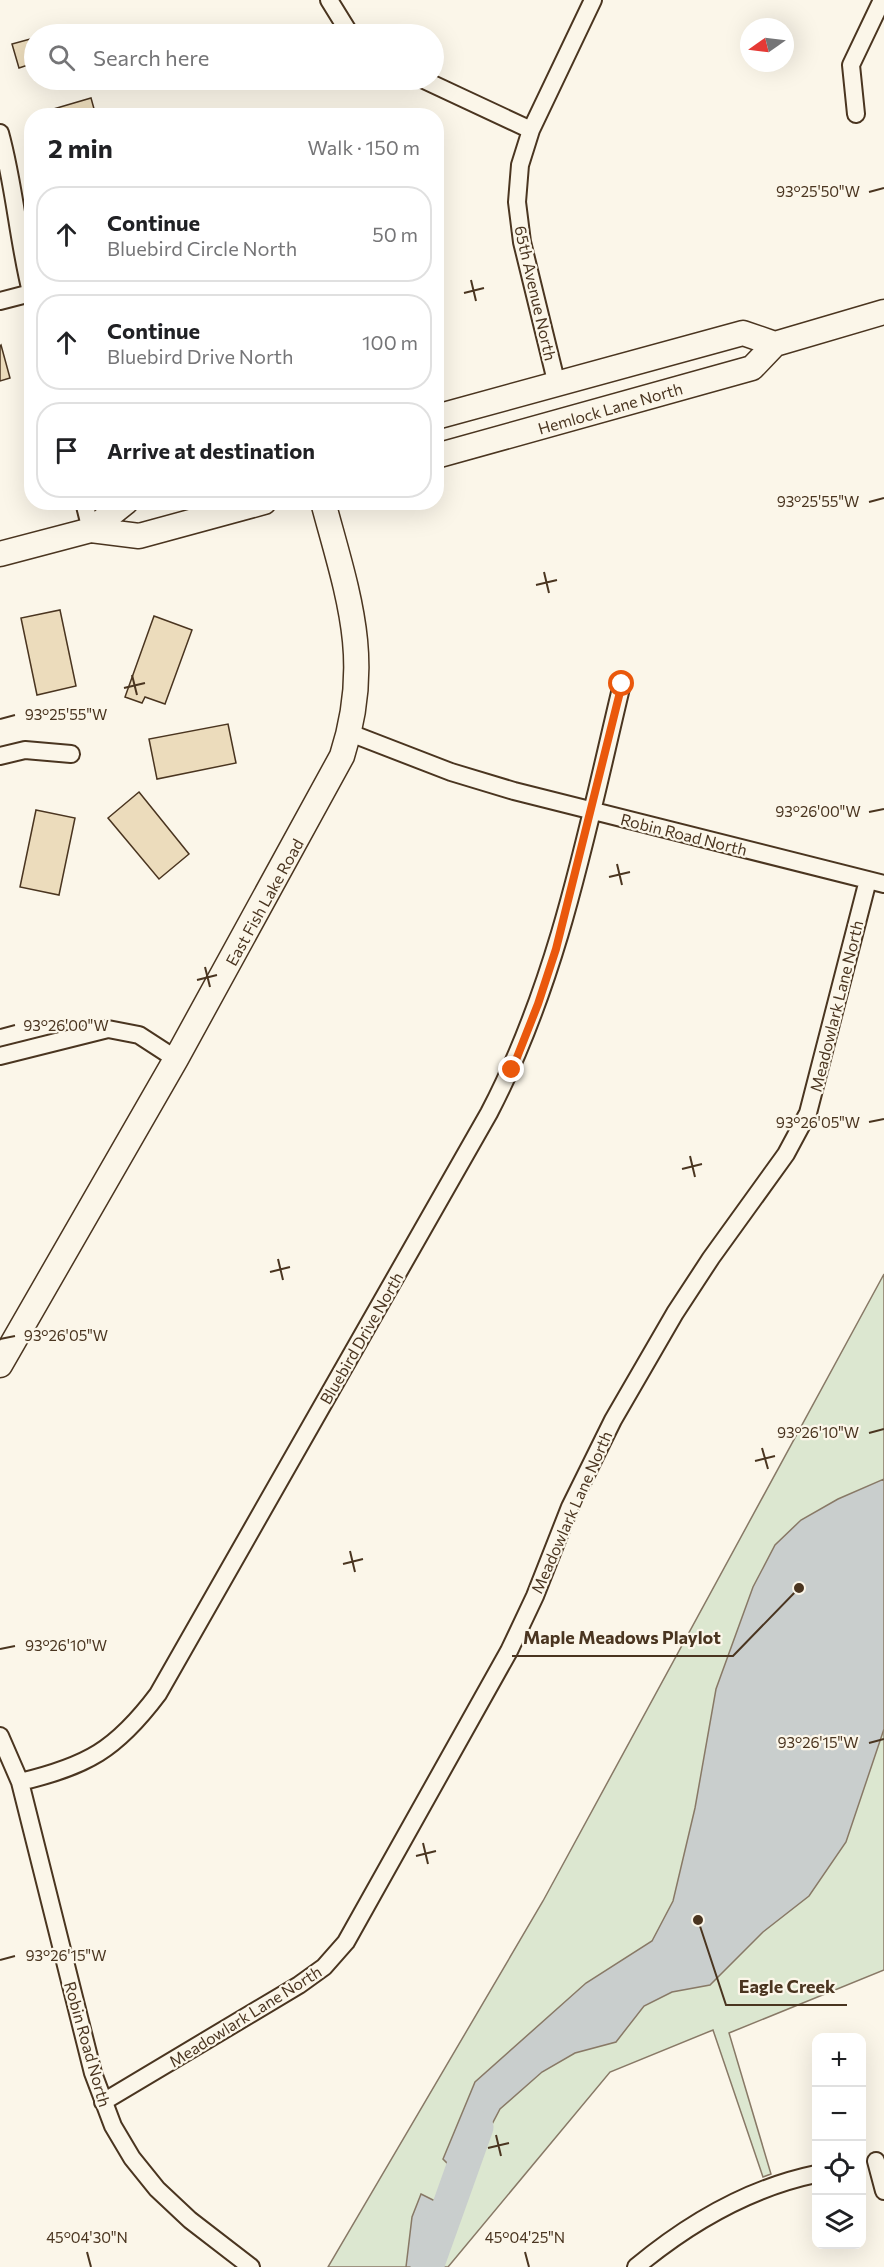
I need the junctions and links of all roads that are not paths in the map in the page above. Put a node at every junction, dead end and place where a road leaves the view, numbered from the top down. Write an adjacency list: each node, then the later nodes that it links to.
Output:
1 (329, 0): 4 (street)
2 (593, 0): 7 (street, 65th Avenue North)
3 (882, 0): 6 (street)
4 (344, 24)
5 (444, 89): 7 (street)
6 (856, 114)
7 (531, 130): 14 (street, 65th Avenue North)
8 (0, 133): 9 (street)
9 (24, 264)
10 (24, 296): 11 (street)
11 (0, 301)
12 (884, 312): 13 (main road, Hemlock Lane North)
13 (775, 344): 14 (main road); 16 (main road, Hemlock Lane North)
14 (556, 385): 15 (main road)
15 (444, 415)
16 (444, 454)
17 (86, 510): 21 (street)
18 (116, 510): 21 (main road)
19 (235, 510): 21 (main road)
20 (325, 510): 24 (main road, East Fish Lake Road)
21 (91, 530): 22 (main road)
22 (0, 554)
23 (622, 684): 27 (street, Bluebird Drive North)
24 (350, 733): 27 (street, Robin Road North); 30 (main road, East Fish Lake Road)
25 (71, 754): 26 (street)
26 (0, 756)
27 (591, 811): 28 (street, Robin Road North); 33 (street, Bluebird Drive North)
28 (876, 882): 34 (street, Meadowlark Lane North)
29 (0, 1056): 30 (street)
30 (176, 1059): 31 (main road, East Fish Lake Road)
31 (0, 1365)
32 (0, 1736): 33 (street, Robin Road North)
33 (20, 1782): 34 (street, Robin Road North)
34 (103, 2102): 38 (street, Robin Road North)
35 (874, 2162): 37 (street)
36 (812, 2175): 39 (street)
37 (884, 2191)
38 (251, 2267)
39 (636, 2267)

